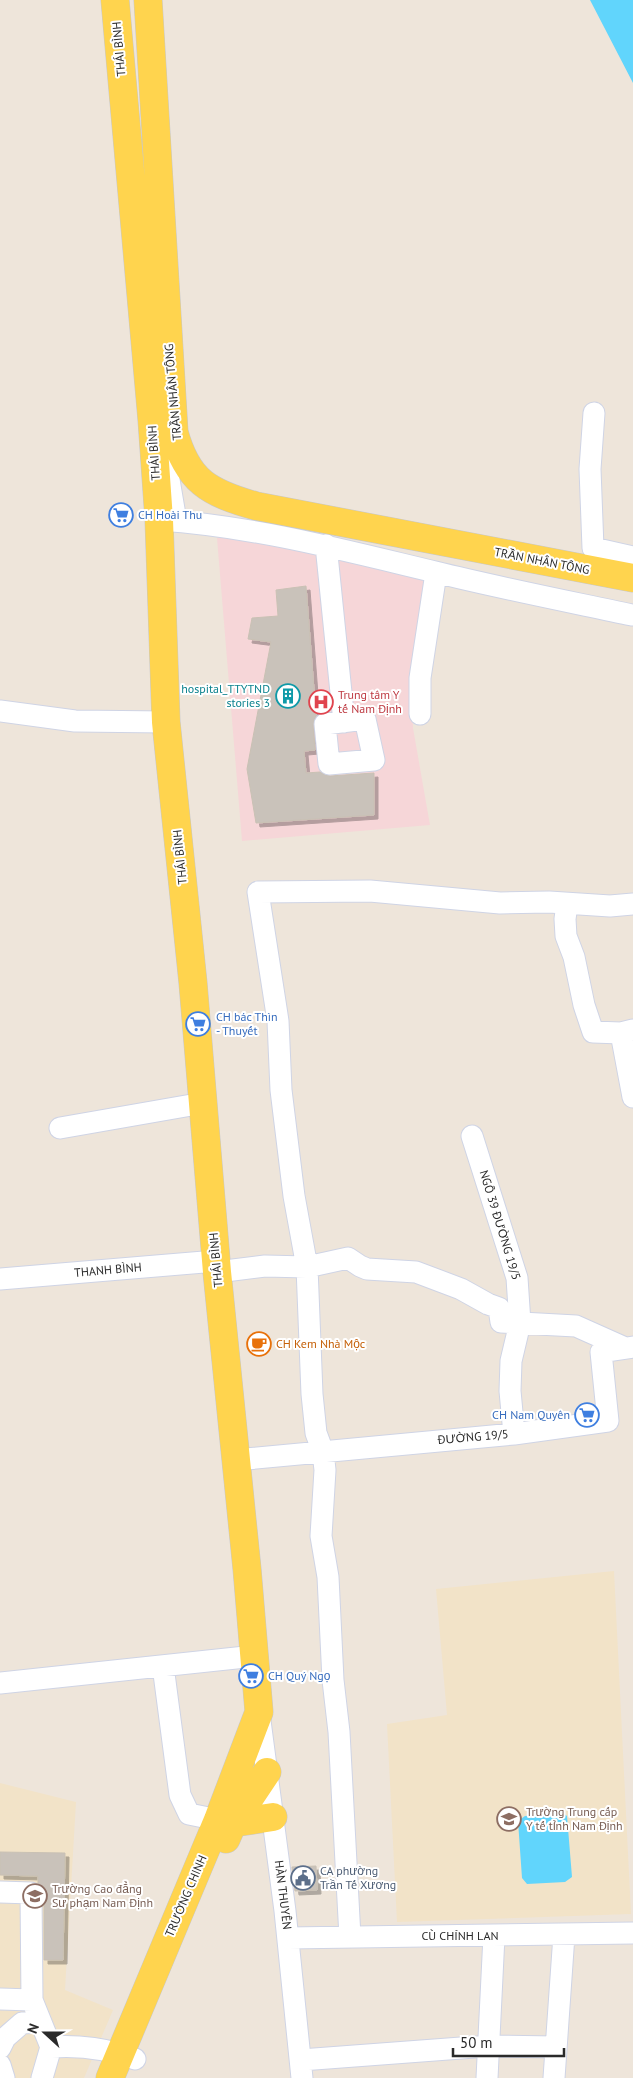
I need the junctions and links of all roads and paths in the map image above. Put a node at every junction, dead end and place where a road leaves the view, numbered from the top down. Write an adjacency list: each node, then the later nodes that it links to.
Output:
1 (115, 0): 5 (main road, THÁI BÌNH)
2 (148, 0): 3 (main road, TRẦN NHÂN TÔNG)
3 (172, 403): 5 (street); 9 (main road, TRẦN NHÂN TÔNG)
4 (594, 413): 7 (street)
5 (168, 520): 6 (street); 13 (main road, THÁI BÌNH)
6 (326, 545): 8 (street); 14 (street)
7 (633, 556)
8 (436, 573): 10 (street); 12 (street)
9 (633, 578)
10 (632, 615)
11 (0, 711): 13 (street)
12 (420, 714)
13 (166, 722): 19 (main road, THÁI BÌNH)
14 (344, 722)
15 (567, 904): 16 (street); 17 (street); 23 (street)
16 (633, 904)
17 (627, 1031): 18 (street)
18 (633, 1097)
19 (203, 1103): 20 (street); 22 (main road, THÁI BÌNH)
20 (60, 1128)
21 (472, 1136): 25 (street, NGÕ 39 ĐƯỜNG 19/5)
22 (217, 1266): 23 (street, THANH BÌNH); 24 (street, THANH BÌNH); 29 (main road, THÁI BÌNH)
23 (307, 1267): 25 (street, THANH BÌNH); 28 (street)
24 (0, 1279)
25 (520, 1323): 26 (street); 27 (street, NGÕ 39 ĐƯỜNG 19/5)
26 (628, 1347): 27 (street, ĐƯỜNG 19/5)
27 (514, 1434): 28 (street, ĐƯỜNG 19/5)
28 (324, 1452): 29 (street, ĐƯỜNG 19/5); 40 (street)
29 (236, 1460): 30 (main road, THÁI BÌNH)
30 (255, 1656): 31 (street); 33 (main road, THÁI BÌNH)
31 (163, 1666): 32 (street); 36 (street)
32 (0, 1683)
33 (259, 1712): 34 (street, HÀN THUYÊN); 36 (main road, TRƯỜNG CHINH)
34 (267, 1772): 35 (street, HÀN THUYÊN); 36 (main road, TRƯỜNG CHINH)
35 (273, 1817): 36 (main road); 42 (street, HÀN THUYÊN)
36 (225, 1821): 51 (main road, TRƯỜNG CHINH)
37 (0, 1892): 44 (street)
38 (633, 1933): 39 (street, CÙ CHÍNH LAN)
39 (564, 1935): 41 (street, CÙ CHÍNH LAN); 48 (street)
40 (350, 1936): 41 (street, CÙ CHÍNH LAN); 42 (street, CÙ CHÍNH LAN)
41 (494, 1936): 46 (street)
42 (288, 1938): 52 (street, HÀN THUYÊN)
43 (0, 1999): 44 (street)
44 (32, 2000): 45 (street)
45 (40, 2022): 47 (street); 49 (street)
46 (488, 2046): 48 (street); 52 (street); 55 (street)
47 (51, 2047): 51 (street); 54 (street)
48 (555, 2047): 56 (street)
49 (0, 2048)
50 (0, 2065): 53 (street)
51 (123, 2067)
52 (302, 2069)
53 (4, 2078)
54 (42, 2078)
55 (487, 2078)
56 (554, 2078)

